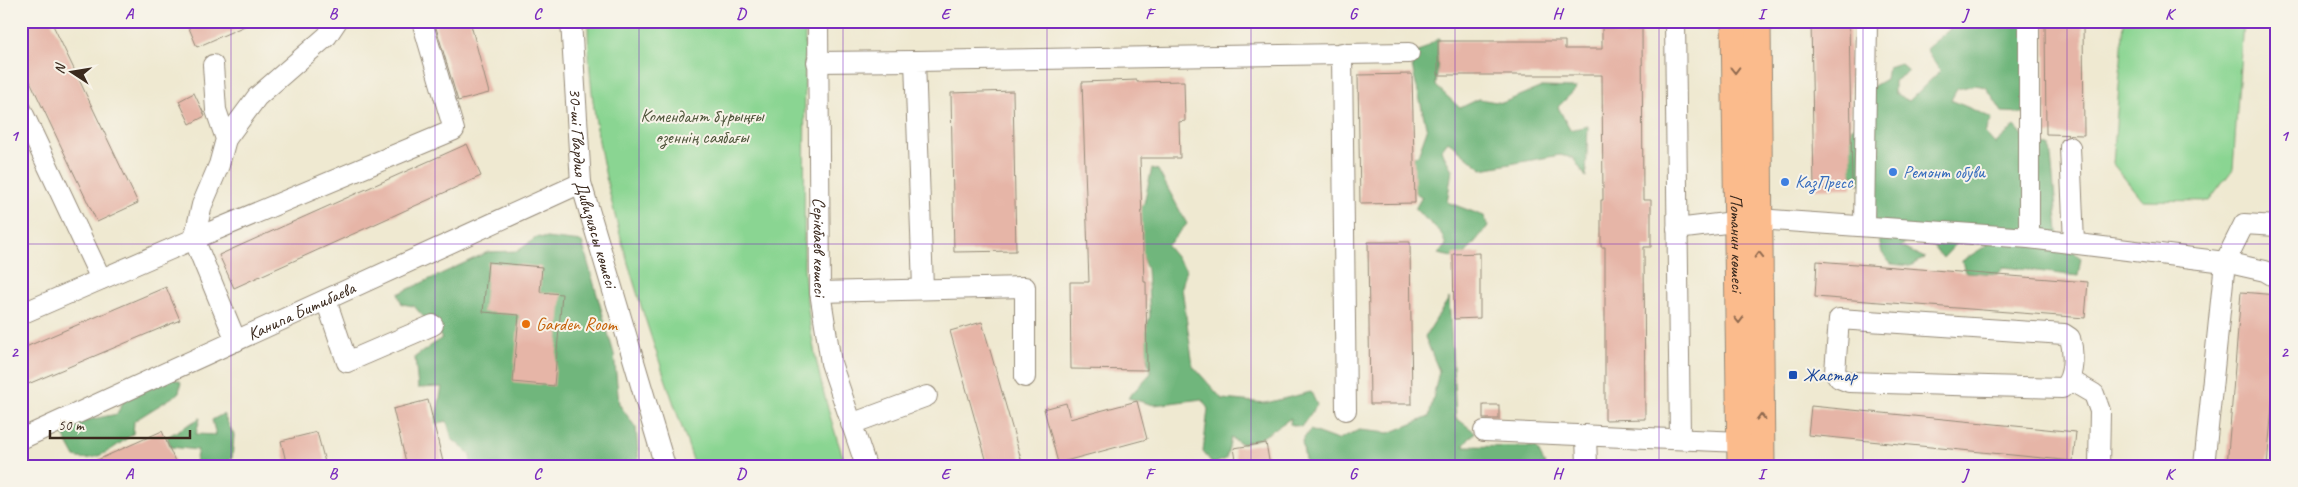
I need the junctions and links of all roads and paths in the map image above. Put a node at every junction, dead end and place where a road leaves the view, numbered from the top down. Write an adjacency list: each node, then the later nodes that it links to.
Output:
1 (337, 21): 15 (street)
2 (422, 21): 23 (street)
3 (571, 21): 17 (street, 30-ші Гвардия Дивизиясы көшесі)
4 (818, 21): 11 (street, Серікбаев көшесі)
5 (1675, 21): 21 (street)
6 (1867, 21): 19 (street)
7 (2030, 21): 22 (street)
8 (1736, 22): 18 (main road, Потанин көшесі)
9 (1342, 53): 10 (street); 12 (street); 37 (street)
10 (1409, 53)
11 (817, 62): 12 (street); 29 (street, Серікбаев көшесі)
12 (915, 62): 28 (street)
13 (213, 65): 15 (street)
14 (21, 109): 27 (street)
15 (226, 139): 23 (street)
16 (2070, 147): 24 (street)
17 (581, 184): 30 (street, Канипа Битибаева); 44 (street, 30-ші Гвардия Дивизиясы көшесі)
18 (1748, 220): 19 (street); 21 (street); 43 (main road, Потанин көшесі, one-way to 43); 47 (main road, Потанин көшесі, one-way to 18)
19 (1864, 226): 22 (street)
20 (2277, 226): 25 (street)
21 (1677, 230): 42 (street)
22 (2029, 238): 24 (street)
23 (194, 239): 27 (street); 33 (street)
24 (2074, 243): 25 (street)
25 (2225, 262): 26 (street); 49 (street)
26 (2277, 278)
27 (102, 279): 31 (street)
28 (923, 288): 29 (street); 34 (street)
29 (820, 292): 38 (street, Серікбаев көшесі)
30 (326, 300): 32 (street); 33 (street, Канипа Битибаева)
31 (21, 314)
32 (433, 325)
33 (236, 341): 41 (street, Канипа Битибаева)
34 (1025, 378)
35 (2070, 380): 35 (street); 48 (street)
36 (927, 396): 38 (street)
37 (1346, 410)
38 (851, 424): 45 (street, Серікбаев көшесі)
39 (1484, 431): 40 (street)
40 (1586, 436): 42 (street); 46 (street)
41 (21, 438)
42 (1680, 439): 43 (street)
43 (1740, 454)
44 (665, 466)
45 (866, 466)
46 (1587, 466)
47 (1762, 466)
48 (2099, 466)
49 (2204, 466)

